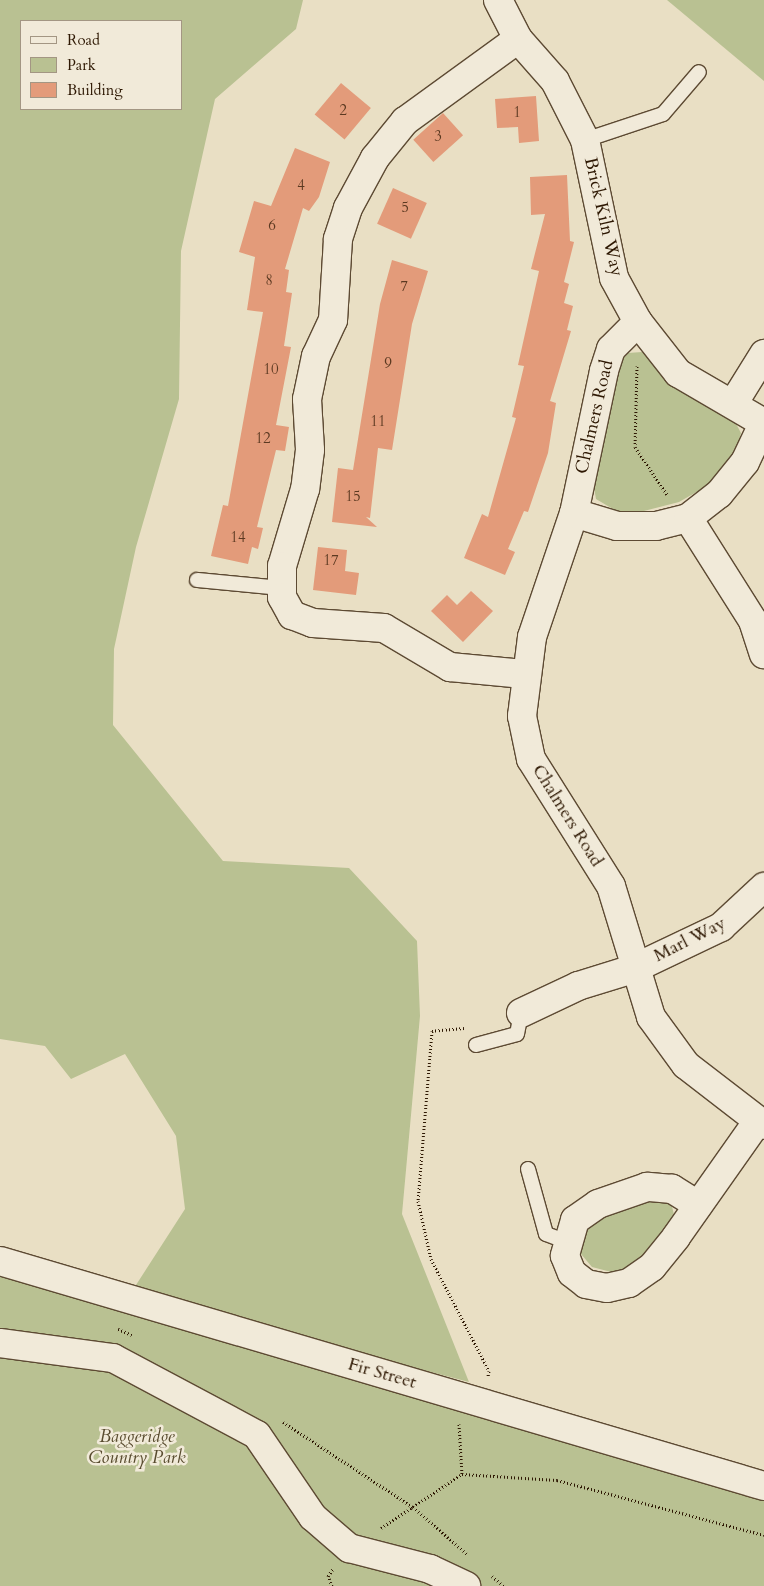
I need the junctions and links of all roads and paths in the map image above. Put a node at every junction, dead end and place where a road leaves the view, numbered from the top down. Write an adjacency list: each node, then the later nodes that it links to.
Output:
1 (498, 0): 2 (street, Brick Kiln Way)
2 (518, 39): 4 (street, Brick Kiln Way); 12 (street)
3 (700, 72): 4 (lane)
4 (585, 140): 5 (street, Brick Kiln Way)
5 (638, 322): 7 (street, Brick Kiln Way); 9 (street, Chalmers Road); 10 (path)
6 (764, 354): 7 (street)
7 (733, 404): 8 (street, Brick Kiln Way)
8 (764, 423): 10 (street)
9 (574, 513): 10 (street); 14 (street, Chalmers Road)
10 (688, 518): 13 (street)
11 (197, 580): 12 (lane)
12 (282, 588): 14 (street)
13 (764, 654)
14 (524, 674): 16 (street, Chalmers Road)
15 (764, 887): 16 (street, Marl Way)
16 (633, 969): 17 (street, Marl Way); 20 (street, Chalmers Road)
17 (522, 1013): 19 (lane)
18 (468, 1028): 26 (path)
19 (476, 1044)
20 (760, 1123): 22 (street)
21 (528, 1168): 23 (lane)
22 (698, 1205): 23 (street); 23 (street)
23 (565, 1241)
24 (0, 1261): 26 (street, Fir Street)
25 (0, 1343): 30 (street)
26 (470, 1399): 27 (path); 28 (street, Fir Street)
27 (462, 1474): 29 (path); 30 (path)
28 (764, 1486)
29 (764, 1535)
30 (349, 1548): 31 (path); 32 (street)
31 (332, 1586)
32 (466, 1586)

